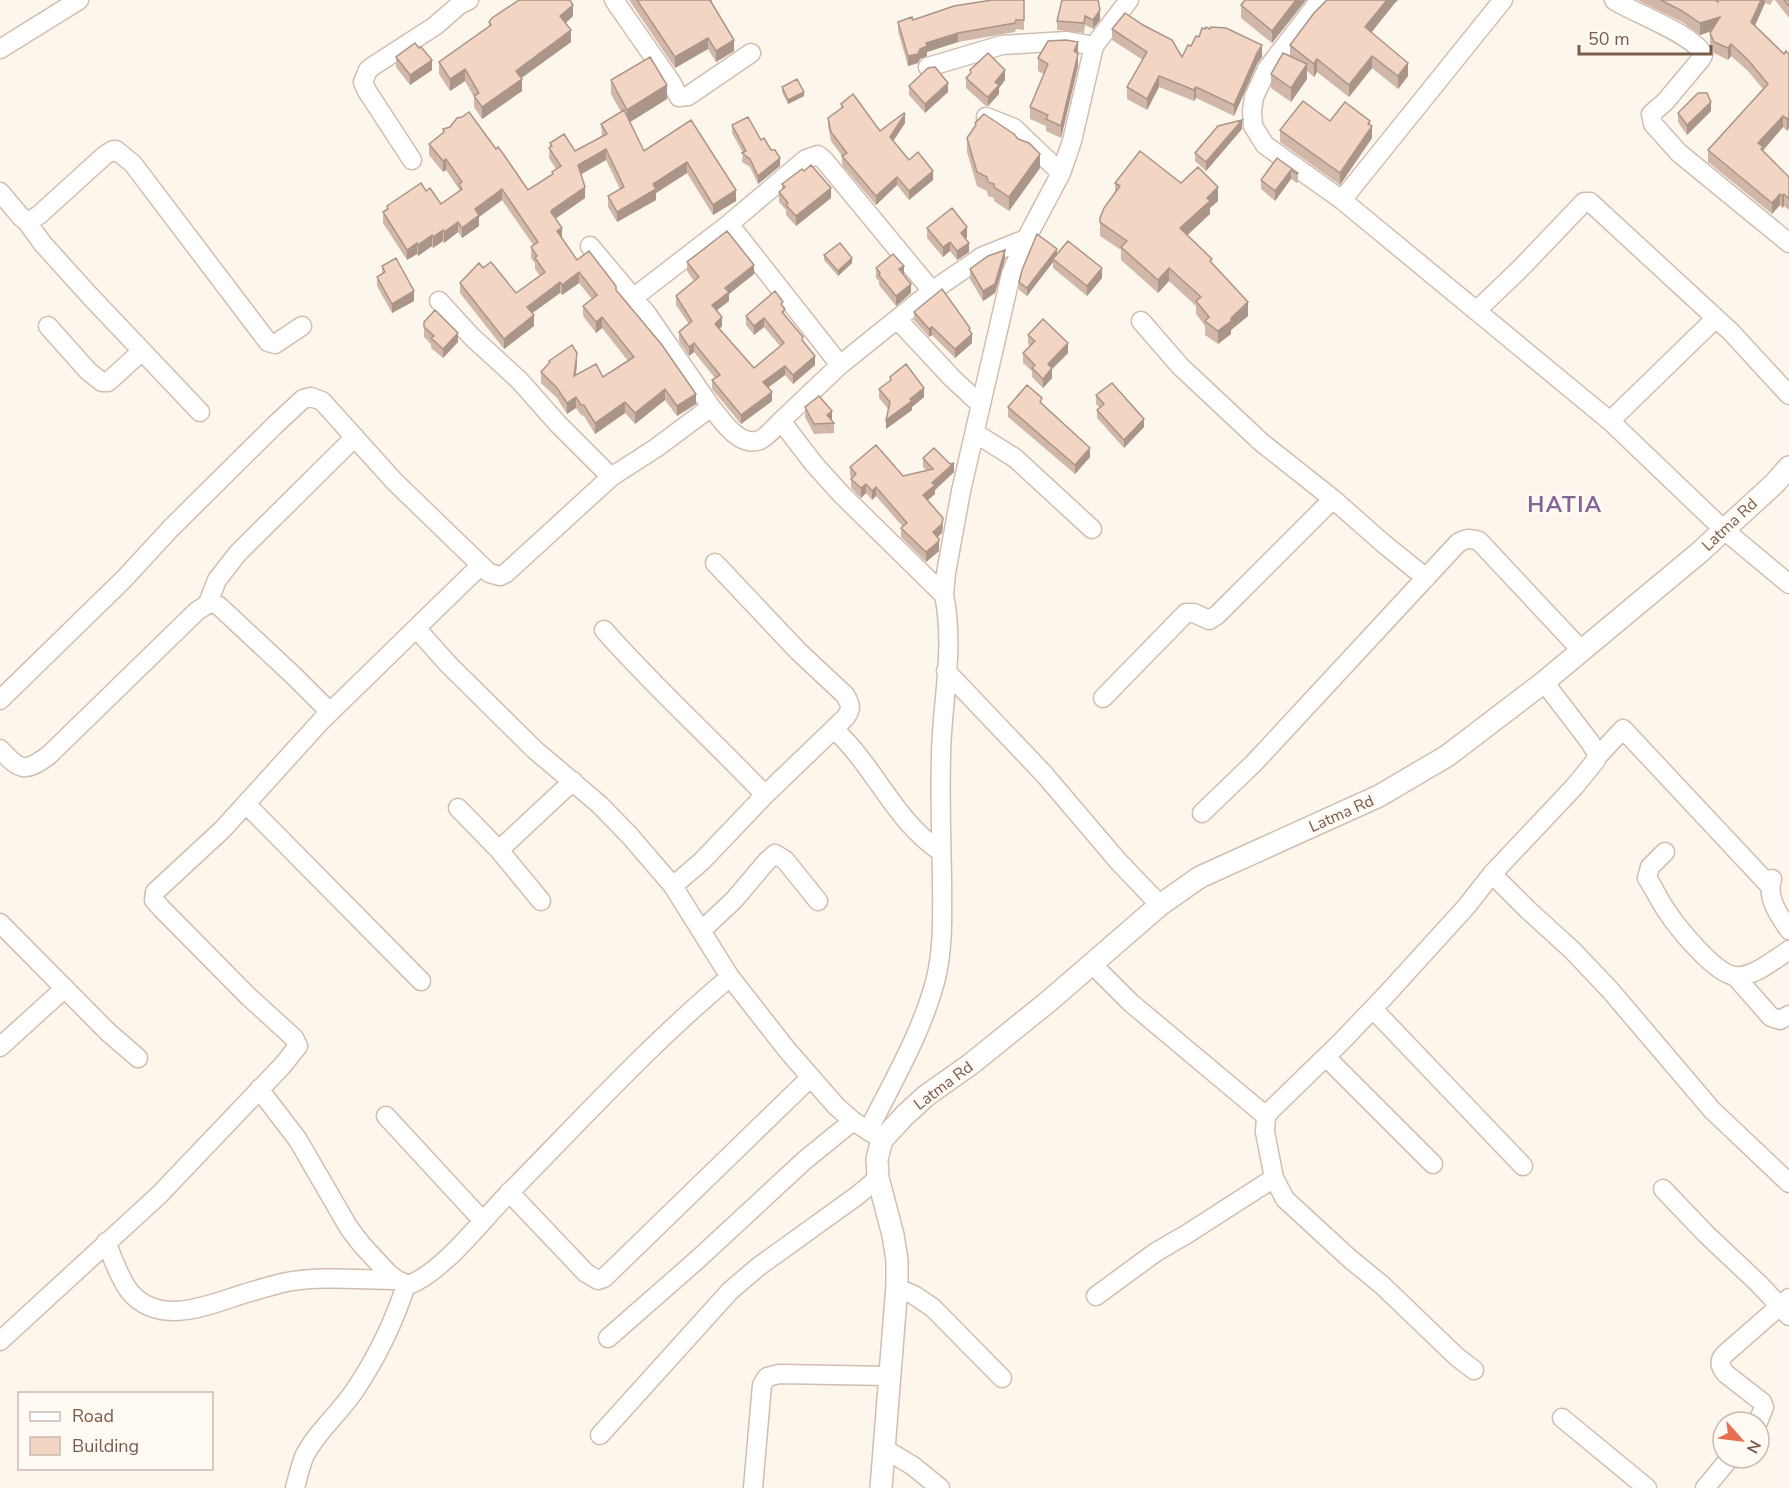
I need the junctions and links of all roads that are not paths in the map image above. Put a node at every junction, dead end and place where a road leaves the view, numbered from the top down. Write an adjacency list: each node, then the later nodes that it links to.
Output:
1 (79, 0): 9 (street)
2 (469, 0): 13 (street)
3 (614, 0): 10 (street)
4 (1129, 0): 8 (street)
5 (1320, 0): 16 (street)
6 (1503, 0): 16 (street)
7 (1614, 0): 20 (street)
8 (1094, 46): 11 (street); 14 (street)
9 (0, 49)
10 (751, 54)
11 (928, 67)
12 (986, 117): 14 (street)
13 (412, 160)
14 (1060, 173): 19 (street)
15 (0, 192): 17 (street)
16 (1342, 200): 25 (street)
17 (27, 222): 30 (street); 31 (street)
18 (729, 224): 22 (street); 23 (street); 32 (street)
19 (1026, 238): 22 (street); 34 (street)
20 (1789, 243)
21 (590, 246): 23 (street)
22 (932, 291): 27 (street)
23 (633, 298): 35 (street)
24 (439, 301): 42 (street)
25 (1476, 311): 26 (street); 38 (street)
26 (1716, 318): 33 (street); 38 (street)
27 (898, 320): 32 (street); 34 (street)
28 (1141, 321): 43 (street)
29 (48, 326): 31 (street)
30 (302, 326)
31 (142, 351): 36 (street)
32 (840, 366): 37 (street)
33 (1789, 395)
34 (981, 405): 39 (street)
35 (711, 407): 37 (street); 42 (street)
36 (200, 412)
37 (781, 421): 50 (street)
38 (1610, 421): 45 (street)
39 (975, 433): 44 (street); 50 (street)
40 (355, 437): 47 (street); 51 (street); 58 (street)
41 (1789, 467): 45 (street, Latma Rd)
42 (611, 477): 47 (street)
43 (1333, 499): 48 (street); 57 (street)
44 (1092, 529)
45 (1724, 529): 49 (street); 54 (street, Latma Rd)
46 (715, 563): 60 (street)
47 (480, 567): 52 (street)
48 (1426, 578): 54 (street); 67 (street)
49 (1789, 584)
50 (944, 596): 55 (street)
51 (208, 603): 59 (street); 61 (street)
52 (416, 628): 59 (street); 63 (street)
53 (604, 630): 64 (street)
54 (1582, 651): 56 (street, Latma Rd)
55 (946, 671): 69 (street); 75 (street)
56 (1544, 682): 62 (street); 75 (street, Latma Rd)
57 (1103, 698)
58 (0, 700)
59 (330, 712): 65 (street)
60 (834, 729): 64 (street); 69 (street)
61 (0, 749)
62 (1597, 757): 71 (street); 78 (street)
63 (573, 781): 68 (street); 72 (street)
64 (765, 795): 72 (street)
65 (246, 804): 83 (street); 91 (street)
66 (458, 807): 68 (street)
67 (1202, 813)
68 (500, 850): 73 (street)
69 (941, 852): 94 (street)
70 (1665, 852): 81 (street)
71 (1492, 874): 85 (street); 99 (street)
72 (673, 886): 77 (street)
73 (541, 901)
74 (818, 901): 77 (street)
75 (1160, 904): 80 (street, Latma Rd)
76 (0, 923): 84 (street)
77 (702, 930): 82 (street)
78 (1789, 930)
79 (1789, 950): 81 (street)
80 (1092, 964): 93 (street); 94 (street, Latma Rd)
81 (1735, 976): 86 (street)
82 (730, 977): 90 (street); 101 (street)
83 (421, 981)
84 (65, 988): 87 (street); 89 (street)
85 (1373, 1009): 88 (street); 96 (street)
86 (1789, 1015)
87 (0, 1047)
88 (1326, 1057): 93 (street); 95 (street)
89 (138, 1058)
90 (811, 1077): 94 (street); 101 (street)
91 (259, 1089): 103 (street); 104 (street)
92 (386, 1116): 102 (street)
93 (1266, 1116): 98 (street)
94 (867, 1131): 97 (street); 108 (street)
95 (1432, 1164)
96 (1522, 1166)
97 (878, 1178): 105 (street); 115 (street)
98 (1274, 1178): 106 (street); 110 (street)
99 (1789, 1184)
100 (1663, 1189): 107 (street)
101 (509, 1192): 102 (street)
102 (482, 1220): 104 (street)
103 (106, 1242): 104 (street); 109 (street)
104 (401, 1282): 118 (street)
105 (897, 1288): 111 (street); 112 (street)
106 (1096, 1296)
107 (1786, 1307): 113 (street)
108 (608, 1338)
109 (0, 1341)
110 (1474, 1370)
111 (888, 1376): 116 (street); 119 (street)
112 (1002, 1378)
113 (1763, 1410)
114 (1562, 1418): 122 (street)
115 (600, 1436)
116 (885, 1449): 120 (street); 121 (street)
117 (1720, 1470): 123 (street)
118 (295, 1488)
119 (753, 1488)
120 (881, 1488)
121 (940, 1488)
122 (1647, 1488)
123 (1705, 1488)

